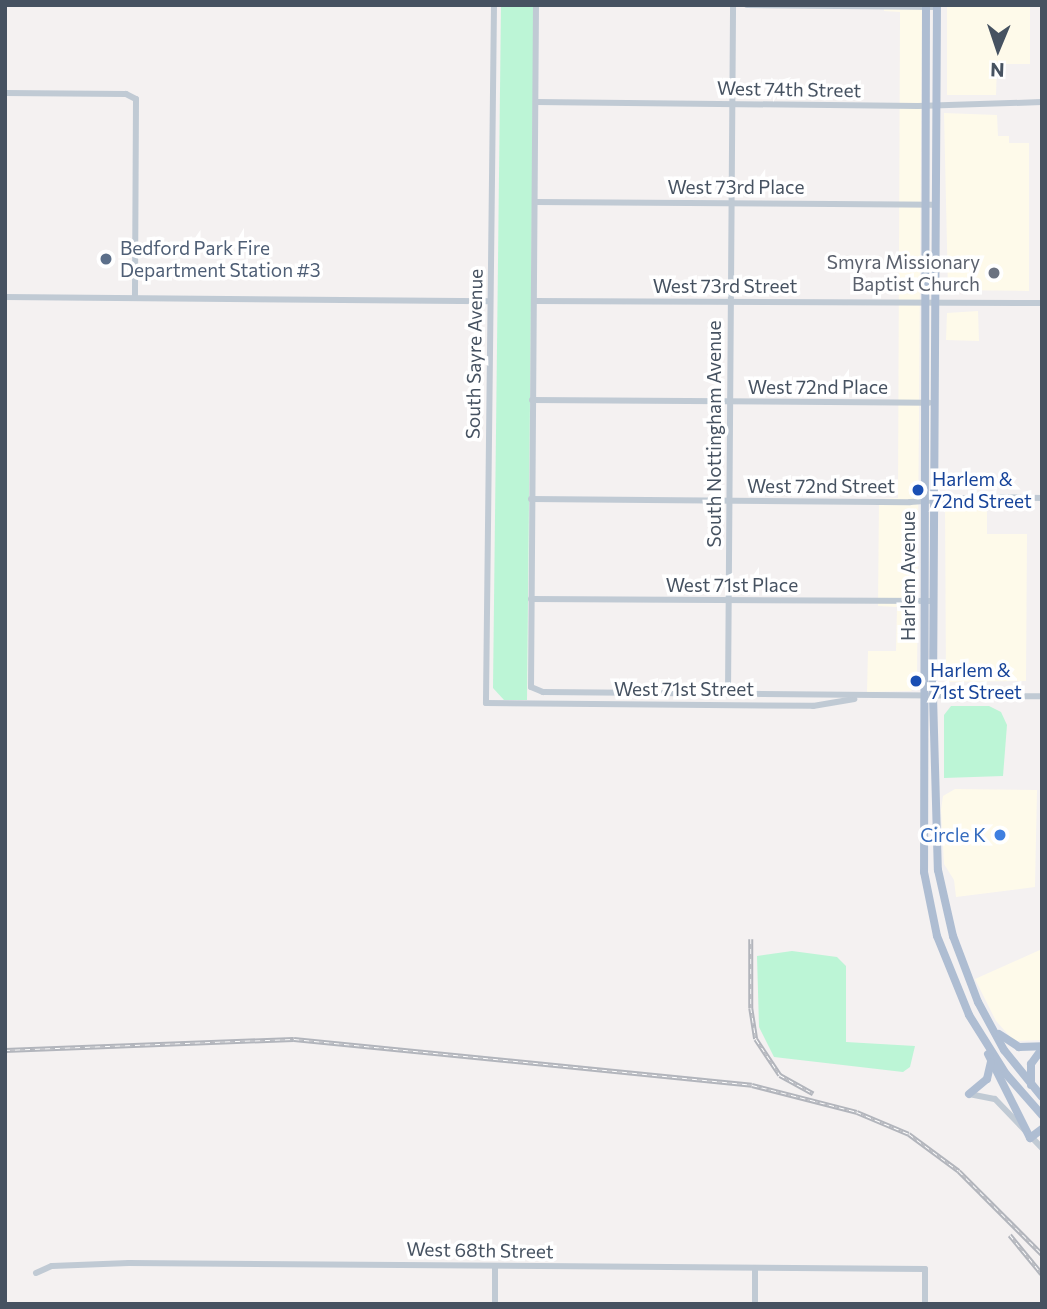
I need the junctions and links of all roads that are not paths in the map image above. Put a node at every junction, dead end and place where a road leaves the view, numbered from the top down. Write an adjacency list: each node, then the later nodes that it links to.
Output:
1 (494, 5): 19 (street, South Sayre Avenue)
2 (536, 5): 8 (street)
3 (733, 5): 11 (street, South Nottingham Avenue)
4 (747, 5): 5 (street)
5 (926, 6): 6 (street); 12 (main road, Harlem Avenue)
6 (937, 6): 10 (main road, Harlem Avenue)
7 (5, 93): 18 (street)
8 (536, 102): 11 (street, West 74th Street); 13 (street)
9 (1042, 102): 10 (street, West 74th Street)
10 (937, 103): 12 (street, West 74th Street); 16 (main road, Harlem Avenue)
11 (732, 104): 12 (street, West 74th Street); 14 (street, South Nottingham Avenue)
12 (926, 104): 15 (main road, Harlem Avenue)
13 (535, 202): 14 (street, West 73rd Place); 20 (street)
14 (731, 203): 15 (street, West 73rd Place); 21 (street, South Nottingham Avenue)
15 (925, 205): 16 (street, West 73rd Place); 22 (main road, Harlem Avenue)
16 (936, 205): 23 (main road, Harlem Avenue)
17 (5, 297): 18 (street)
18 (135, 298): 19 (street)
19 (490, 301): 43 (street, South Sayre Avenue)
20 (534, 301): 21 (street, West 73rd Street); 25 (street)
21 (730, 302): 22 (street, West 73rd Street); 26 (street, South Nottingham Avenue)
22 (925, 303): 23 (street, West 73rd Street); 27 (main road, Harlem Avenue)
23 (936, 303): 24 (street, West 73rd Street); 28 (main road, Harlem Avenue)
24 (1042, 303)
25 (532, 400): 26 (street, West 72nd Place); 31 (street)
26 (731, 402): 27 (street, West 72nd Place); 33 (street, South Nottingham Avenue)
27 (925, 403): 28 (street, West 72nd Place); 32 (main road, Harlem Avenue)
28 (935, 404): 29 (main road, Harlem Avenue)
29 (935, 498): 30 (street, West 72nd Street); 32 (street, West 72nd Street); 37 (main road, Harlem Avenue)
30 (1042, 498)
31 (531, 499): 33 (street, West 72nd Street); 34 (street)
32 (924, 500): 33 (street, West 72nd Street); 36 (main road, Harlem Avenue)
33 (729, 502): 35 (street, South Nottingham Avenue)
34 (531, 599): 35 (street, West 71st Place); 38 (street, West 71st Street)
35 (729, 601): 36 (street, West 71st Place); 38 (street, South Nottingham Avenue)
36 (923, 601): 37 (street, West 71st Place); 40 (main road, Harlem Avenue)
37 (934, 601): 41 (main road, Harlem Avenue)
38 (728, 695): 39 (street, West 71st Street)
39 (880, 696): 40 (street, West 71st Street); 43 (street, West 71st Street)
40 (923, 696): 41 (street, West 71st Street); 45 (main road, Harlem Avenue)
41 (933, 696): 42 (street, West 71st Street); 44 (main road, Harlem Avenue)
42 (1042, 696)
43 (486, 703)
44 (992, 1027): 46 (main road); 48 (main road, Harlem Avenue)
45 (985, 1044): 47 (main road); 51 (main road, Harlem Avenue)
46 (1042, 1047): 48 (main road)
47 (991, 1062): 49 (main road); 53 (main road)
48 (1031, 1085): 50 (main road, Harlem Avenue)
49 (969, 1094): 53 (street)
50 (1042, 1097)
51 (1042, 1115)
52 (1042, 1129): 53 (main road)
53 (1030, 1138): 54 (street)
54 (1042, 1148)
55 (495, 1266): 56 (street, West 68th Street); 57 (street, West 68th Street); 58 (street)
56 (755, 1268): 59 (street); 60 (street, West 68th Street)
57 (36, 1273)
58 (495, 1304)
59 (755, 1304)
60 (925, 1304)

